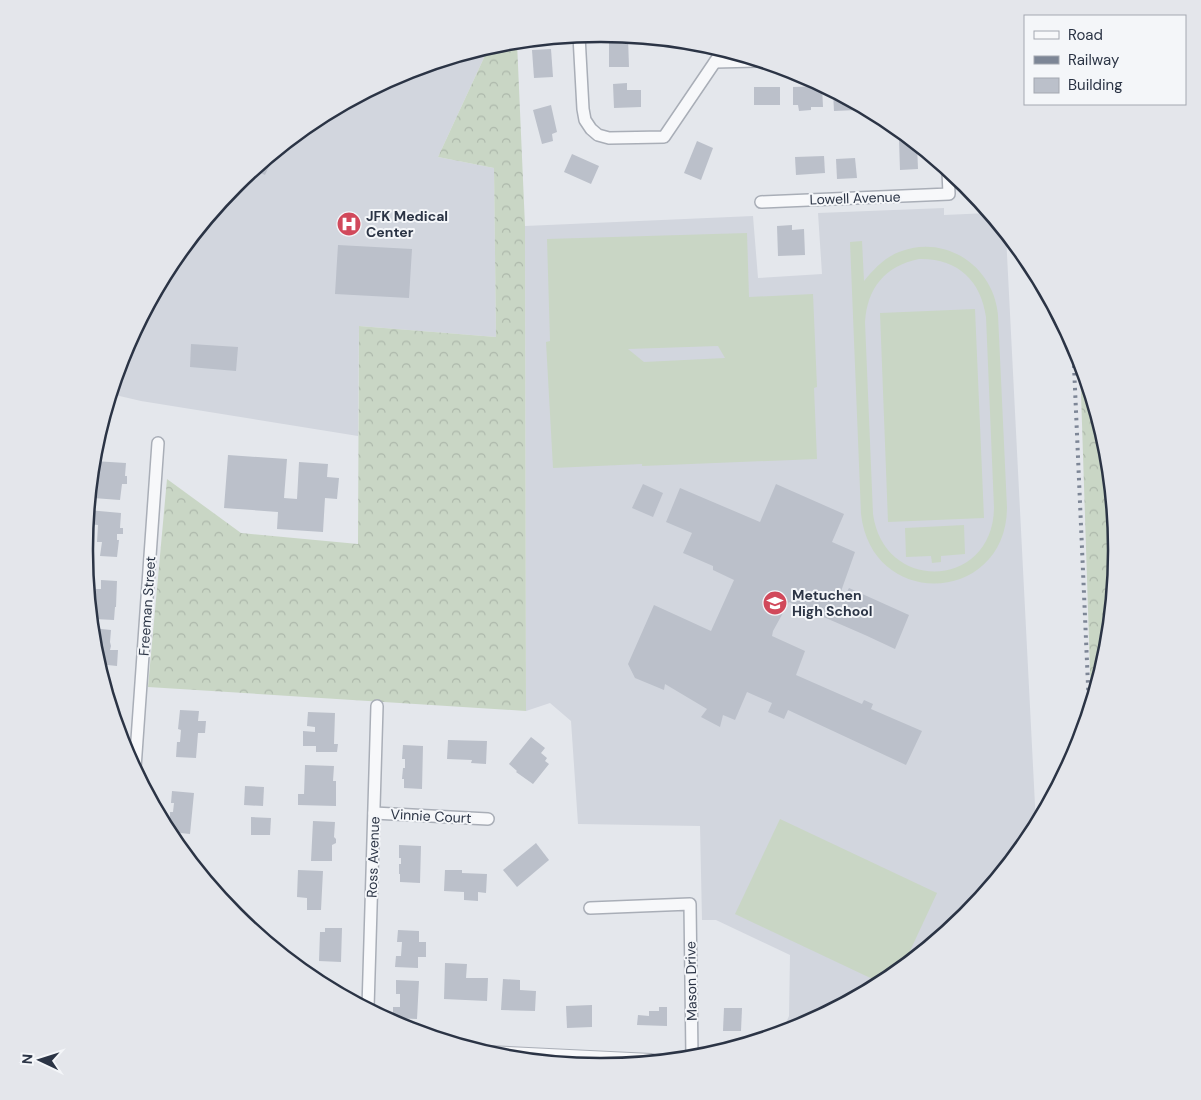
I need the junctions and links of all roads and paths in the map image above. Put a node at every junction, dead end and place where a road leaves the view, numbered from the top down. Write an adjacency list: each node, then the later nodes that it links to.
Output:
1 (579, 43): 4 (street)
2 (719, 57): 4 (street)
3 (737, 61): 4 (street)
4 (715, 62)
5 (948, 181): 6 (street, Lowell Avenue)
6 (761, 202)
7 (158, 443): 9 (street, Freeman Street)
8 (377, 706): 10 (street, Ross Avenue)
9 (135, 751)
10 (374, 813): 11 (street, Vinnie Court); 13 (street, Ross Avenue)
11 (488, 819)
12 (590, 908): 14 (street, Mason Drive)
13 (368, 1001)
14 (692, 1049)

